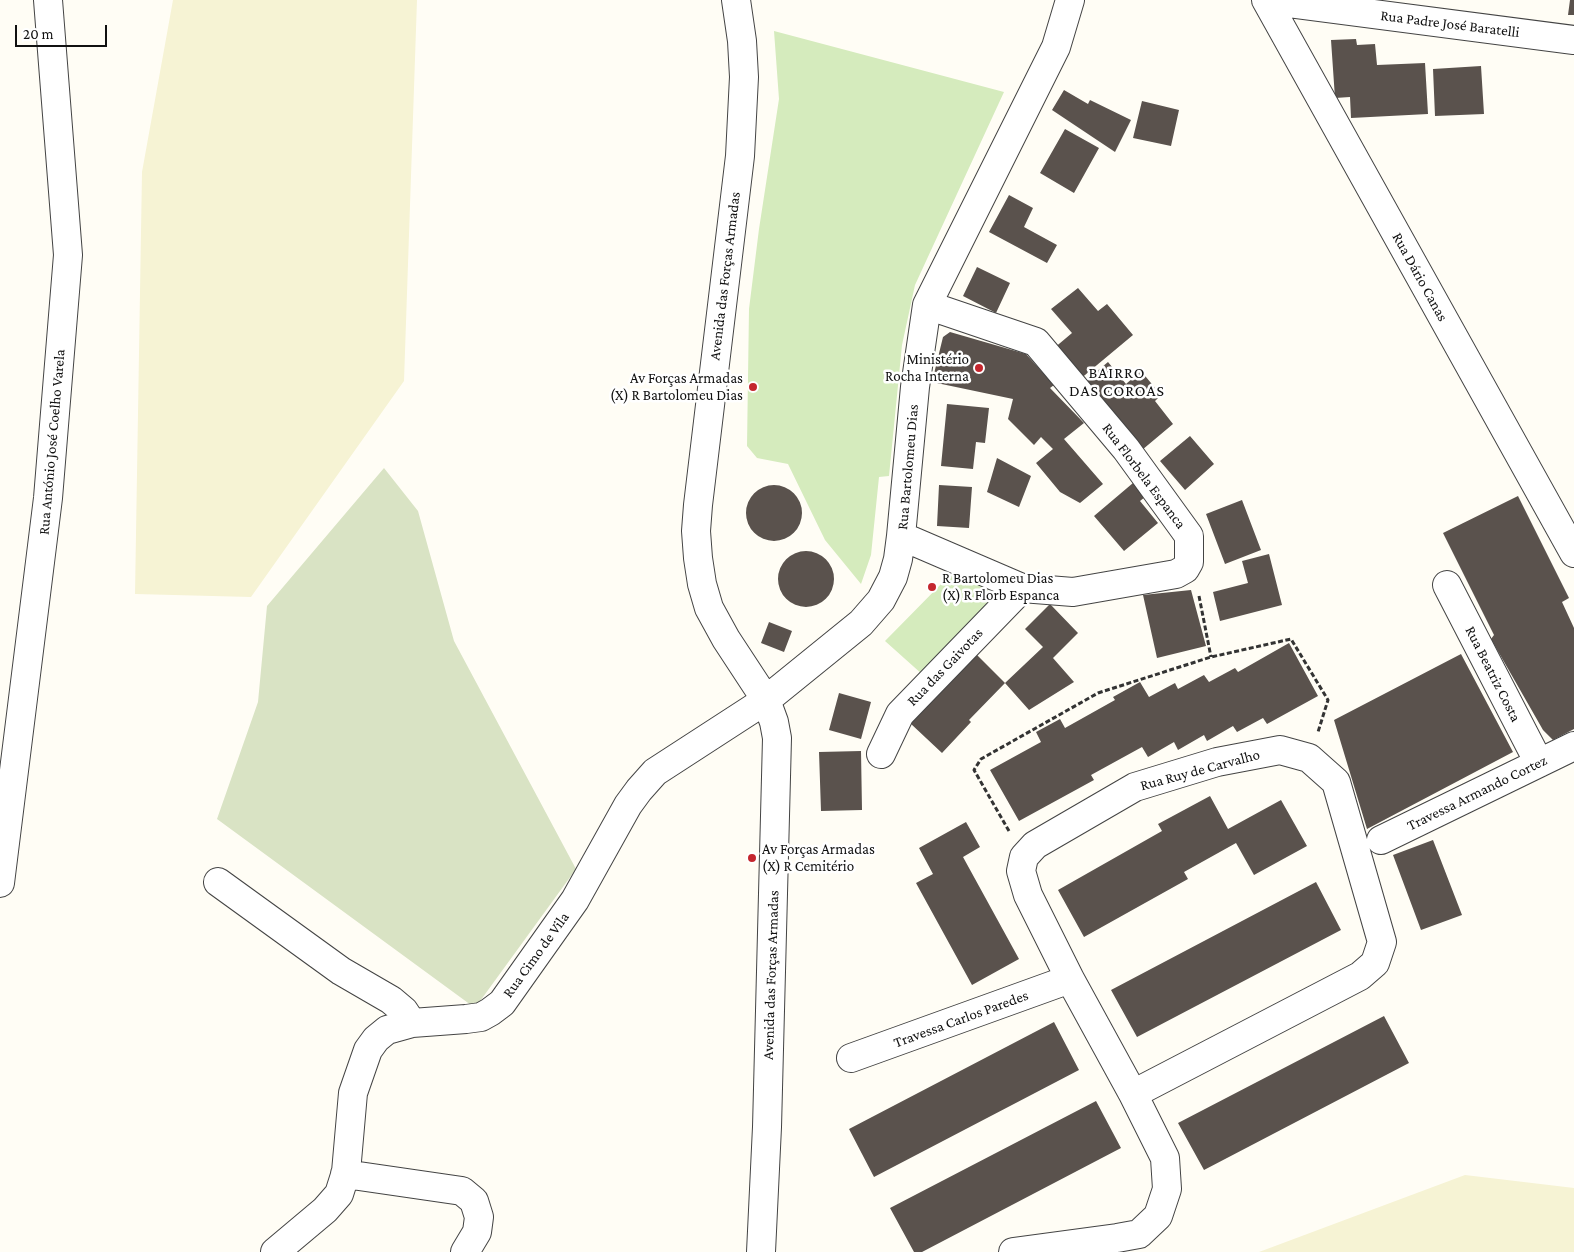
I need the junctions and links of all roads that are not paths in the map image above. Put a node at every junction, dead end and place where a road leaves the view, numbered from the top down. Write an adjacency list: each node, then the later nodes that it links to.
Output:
1 (48, 0): 17 (street, Rua António José Coelho Varela)
2 (736, 0): 11 (street, Avenida das Forças Armadas)
3 (1070, 0): 6 (street, Rua Bartolomeu Dias)
4 (1266, 0): 5 (street, Rua Padre José Baratelli); 8 (street, Rua Dário Canas)
5 (1574, 40)
6 (928, 305): 7 (street, Rua Bartolomeu Dias); 10 (street, Rua Florbela Espanca)
7 (902, 536): 10 (street); 11 (street, Rua Bartolomeu Dias)
8 (1574, 553)
9 (1447, 585): 14 (street, Rua Beatriz Costa)
10 (1022, 588): 13 (street, Rua das Gaivotas)
11 (766, 700): 19 (street, Rua Cimo de Vila); 25 (street, Avenida das Forças Armadas)
12 (1574, 746): 14 (street, Travessa Armando Cortez)
13 (880, 754)
14 (1539, 763): 15 (street, Travessa Armando Cortez)
15 (1381, 840)
16 (218, 882): 19 (street)
17 (0, 883)
18 (1070, 979): 20 (street, Travessa Carlos Paredes); 21 (street); 21 (street, Rua Ruy de Carvalho)
19 (412, 1023): 22 (street, Rua Cimo de Vila)
20 (851, 1058)
21 (1133, 1094): 26 (street)
22 (345, 1174): 23 (street, Rua Cimo de Vila); 24 (street)
23 (275, 1252)
24 (465, 1252)
25 (761, 1252)
26 (1013, 1252)

